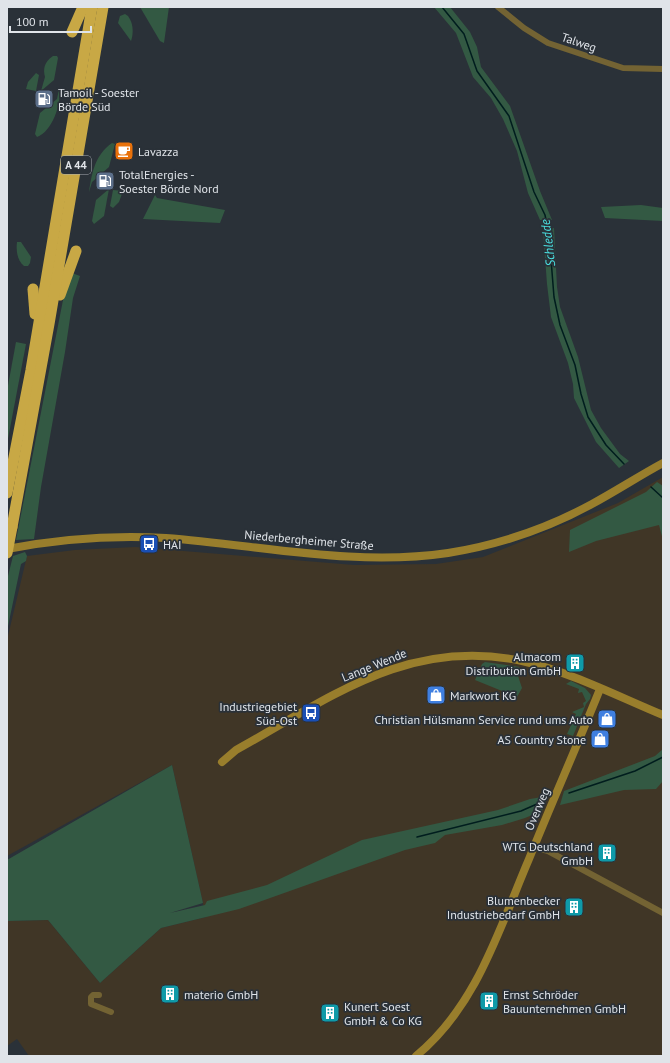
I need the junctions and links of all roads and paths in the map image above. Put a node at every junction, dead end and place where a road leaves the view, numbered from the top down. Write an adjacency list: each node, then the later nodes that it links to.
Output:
1 (83, 7): 5 (highway)
2 (92, 7): 9 (highway, A 44)
3 (103, 7): 9 (highway, A 44)
4 (498, 7): 6 (street, Talweg)
5 (72, 32)
6 (663, 68)
7 (76, 251): 9 (highway)
8 (33, 289): 9 (highway)
9 (41, 323): 10 (highway); 10 (highway, A 44)
10 (36, 355): 12 (highway, A 44); 14 (highway, A 44, bridge)
11 (663, 463): 13 (street, Niederbergheimer Straße)
12 (7, 493)
13 (7, 549)
14 (7, 553)
15 (600, 689): 16 (street, Lange Wende); 17 (street, Lange Wende); 18 (street, Overweg)
16 (663, 715)
17 (222, 762)
18 (534, 847): 19 (street); 22 (street, Overweg)
19 (663, 913)
20 (99, 995): 21 (street)
21 (111, 1012)
22 (416, 1056)

